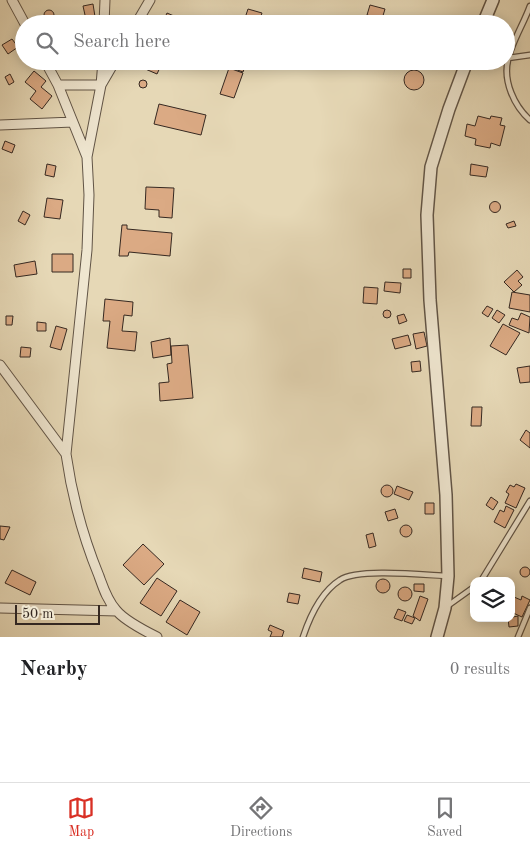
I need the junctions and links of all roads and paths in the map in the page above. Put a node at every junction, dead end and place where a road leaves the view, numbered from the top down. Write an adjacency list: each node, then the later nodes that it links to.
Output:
1 (12, 0): 6 (street)
2 (105, 0): 7 (street)
3 (150, 0): 8 (street)
4 (493, 0): 9 (street)
5 (530, 6): 10 (lane)
6 (20, 15)
7 (104, 15)
8 (141, 15)
9 (486, 15)
10 (515, 41)
11 (530, 56): 12 (lane)
12 (515, 58)
13 (50, 70): 18 (street)
14 (102, 70): 19 (street)
15 (110, 70): 19 (street)
16 (463, 70): 27 (street)
17 (506, 70): 20 (lane)
18 (58, 85): 19 (street); 21 (street)
19 (101, 85): 23 (street)
20 (530, 120)
21 (73, 122): 22 (street); 23 (street)
22 (0, 125)
23 (87, 157): 25 (street)
24 (0, 365): 25 (street)
25 (66, 454): 33 (street)
26 (530, 501): 28 (lane)
27 (448, 576): 31 (street); 35 (lane)
28 (483, 577)
29 (470, 589): 31 (lane)
30 (0, 608): 33 (street)
31 (445, 608): 36 (street)
32 (530, 608): 37 (lane)
33 (116, 611): 34 (street)
34 (157, 637)
35 (303, 637)
36 (437, 637)
37 (518, 637)

